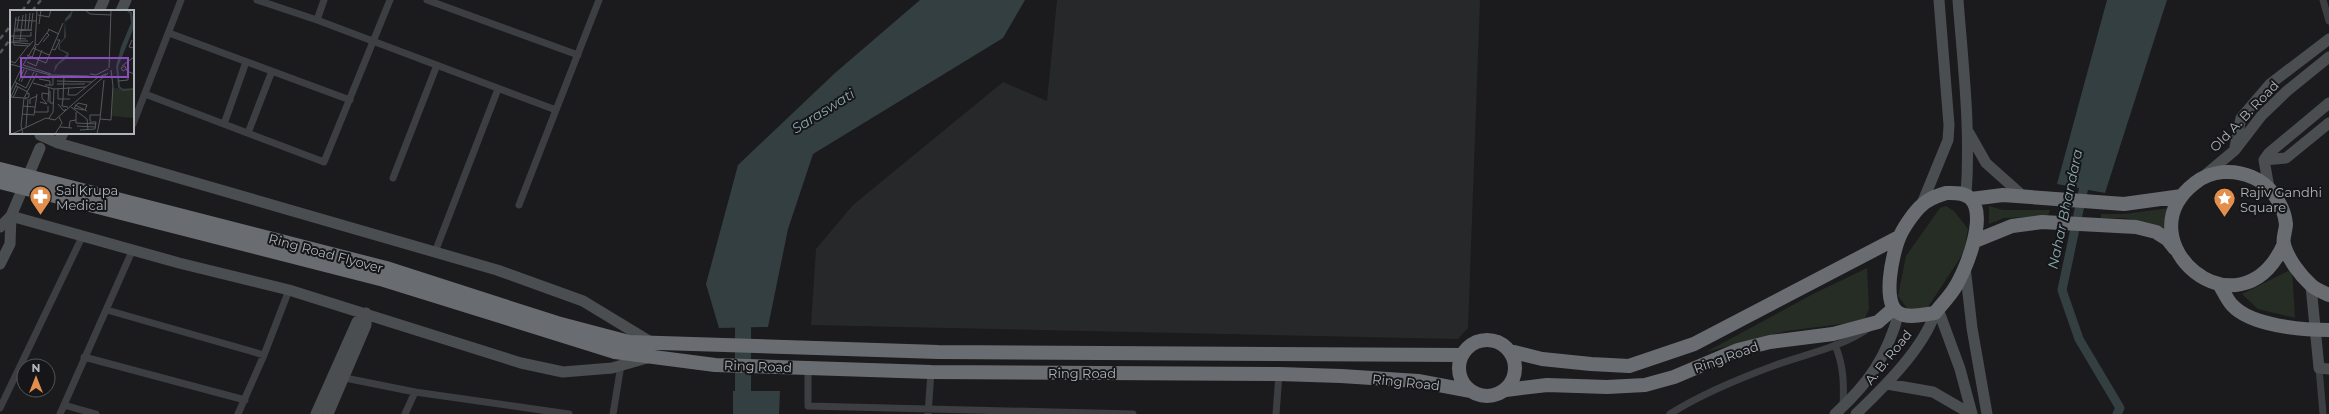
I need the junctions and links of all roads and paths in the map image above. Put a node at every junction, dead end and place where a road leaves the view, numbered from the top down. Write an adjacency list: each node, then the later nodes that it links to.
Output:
1 (104, 0): 12 (street)
2 (126, 0): 13 (street)
3 (181, 0): 16 (street)
4 (257, 0): 14 (street)
5 (324, 0): 14 (street)
6 (390, 0): 18 (street)
7 (427, 0): 19 (street)
8 (599, 0): 19 (street)
9 (1938, 0): 48 (street)
10 (1958, 0): 32 (street)
11 (2324, 0): 15 (street)
12 (99, 10)
13 (121, 10)
14 (317, 20): 18 (street)
15 (2329, 21)
16 (169, 33): 21 (street); 25 (street)
17 (2329, 40): 37 (street)
18 (373, 41): 22 (street); 26 (street)
19 (578, 55): 28 (street)
20 (2329, 57): 37 (street, Old A. B. Road)
21 (246, 62): 23 (street); 31 (street)
22 (437, 65): 24 (street); 40 (street)
23 (272, 71): 26 (street); 33 (street)
24 (498, 89): 28 (street); 57 (street)
25 (145, 94): 29 (street); 31 (street)
26 (350, 100): 33 (street)
27 (2329, 103): 38 (street)
28 (556, 110): 47 (street)
29 (134, 122)
30 (2329, 123): 38 (street)
31 (224, 124): 33 (street)
32 (1967, 129): 44 (street); 46 (street)
33 (248, 133)
34 (40, 134): 35 (street); 36 (street)
35 (60, 138): 36 (street); 57 (street)
36 (40, 148): 49 (street)
37 (2235, 150): 41 (street, Old A. B. Road)
38 (2264, 160): 43 (street)
39 (0, 169): 51 (highway, Ring Road Flyover)
40 (393, 178)
41 (2199, 180): 43 (highway); 45 (highway)
42 (0, 182): 51 (highway, Ring Road Flyover)
43 (2269, 188): 55 (highway)
44 (2023, 196): 45 (highway); 46 (highway)
45 (2182, 196): 58 (highway)
46 (1968, 197): 48 (highway); 54 (highway)
47 (519, 205)
48 (1921, 206): 53 (highway)
49 (11, 216): 50 (street); 52 (street); 59 (street)
50 (0, 227)
51 (224, 233): 61 (highway, Ring Road Flyover)
52 (83, 235): 56 (street); 93 (street)
53 (1899, 237): 67 (highway); 75 (highway)
54 (1975, 242): 58 (highway); 60 (highway)
55 (2284, 244): 62 (highway); 63 (highway)
56 (133, 250): 64 (street); 66 (street)
57 (435, 252): 72 (street)
58 (2180, 258): 62 (highway)
59 (0, 264)
60 (1965, 267): 68 (highway); 110 (street)
61 (385, 274): 72 (highway, Ring Road Flyover); 79 (highway, Ring Road Flyover)
62 (2219, 284): 71 (highway)
63 (2311, 286): 65 (highway); 71 (street)
64 (289, 290): 69 (street); 76 (street)
65 (2327, 293)
66 (106, 310): 76 (street); 78 (street)
67 (1896, 311): 68 (highway); 70 (highway, Ring Road); 94 (street, A. B. Road)
68 (1936, 311): 87 (street, A. B. Road); 109 (street)
69 (366, 313): 81 (street); 86 (street); 100 (street)
70 (1878, 322): 74 (street); 88 (highway, Ring Road)
71 (2323, 330): 83 (street)
72 (649, 341): 73 (highway, Ring Road Flyover); 79 (street)
73 (694, 345): 77 (highway, Ring Road)
74 (1835, 346): 94 (street); 107 (street)
75 (1510, 351): 77 (highway); 88 (highway)
76 (264, 355): 91 (street)
77 (1462, 355): 89 (highway)
78 (84, 357): 91 (street); 92 (street)
79 (647, 358): 80 (highway, Ring Road Flyover); 81 (street)
80 (692, 362): 82 (highway, Ring Road)
81 (621, 365): 104 (street)
82 (808, 368): 84 (highway, Ring Road); 95 (street)
83 (2324, 369): 111 (street)
84 (931, 372): 85 (highway, Ring Road); 95 (street)
85 (1279, 374): 89 (highway, Ring Road); 106 (street)
86 (345, 378): 90 (street); 101 (street)
87 (1887, 384): 108 (street, A. B. Road); 109 (street)
88 (1506, 390): 89 (highway)
89 (1471, 391)
90 (415, 392): 96 (street); 102 (street)
91 (245, 400): 99 (street)
92 (64, 405): 97 (street); 98 (street)
93 (0, 408)
94 (1839, 410)
95 (928, 411): 105 (street)
96 (555, 413): 103 (street)
97 (60, 414)
98 (96, 414)
99 (238, 414)
100 (316, 414)
101 (328, 414)
102 (405, 414)
103 (569, 414)
104 (613, 414)
105 (1133, 414)
106 (1276, 414)
107 (1670, 414)
108 (1856, 414)
109 (1972, 414)
110 (1987, 414)
111 (2323, 414)

